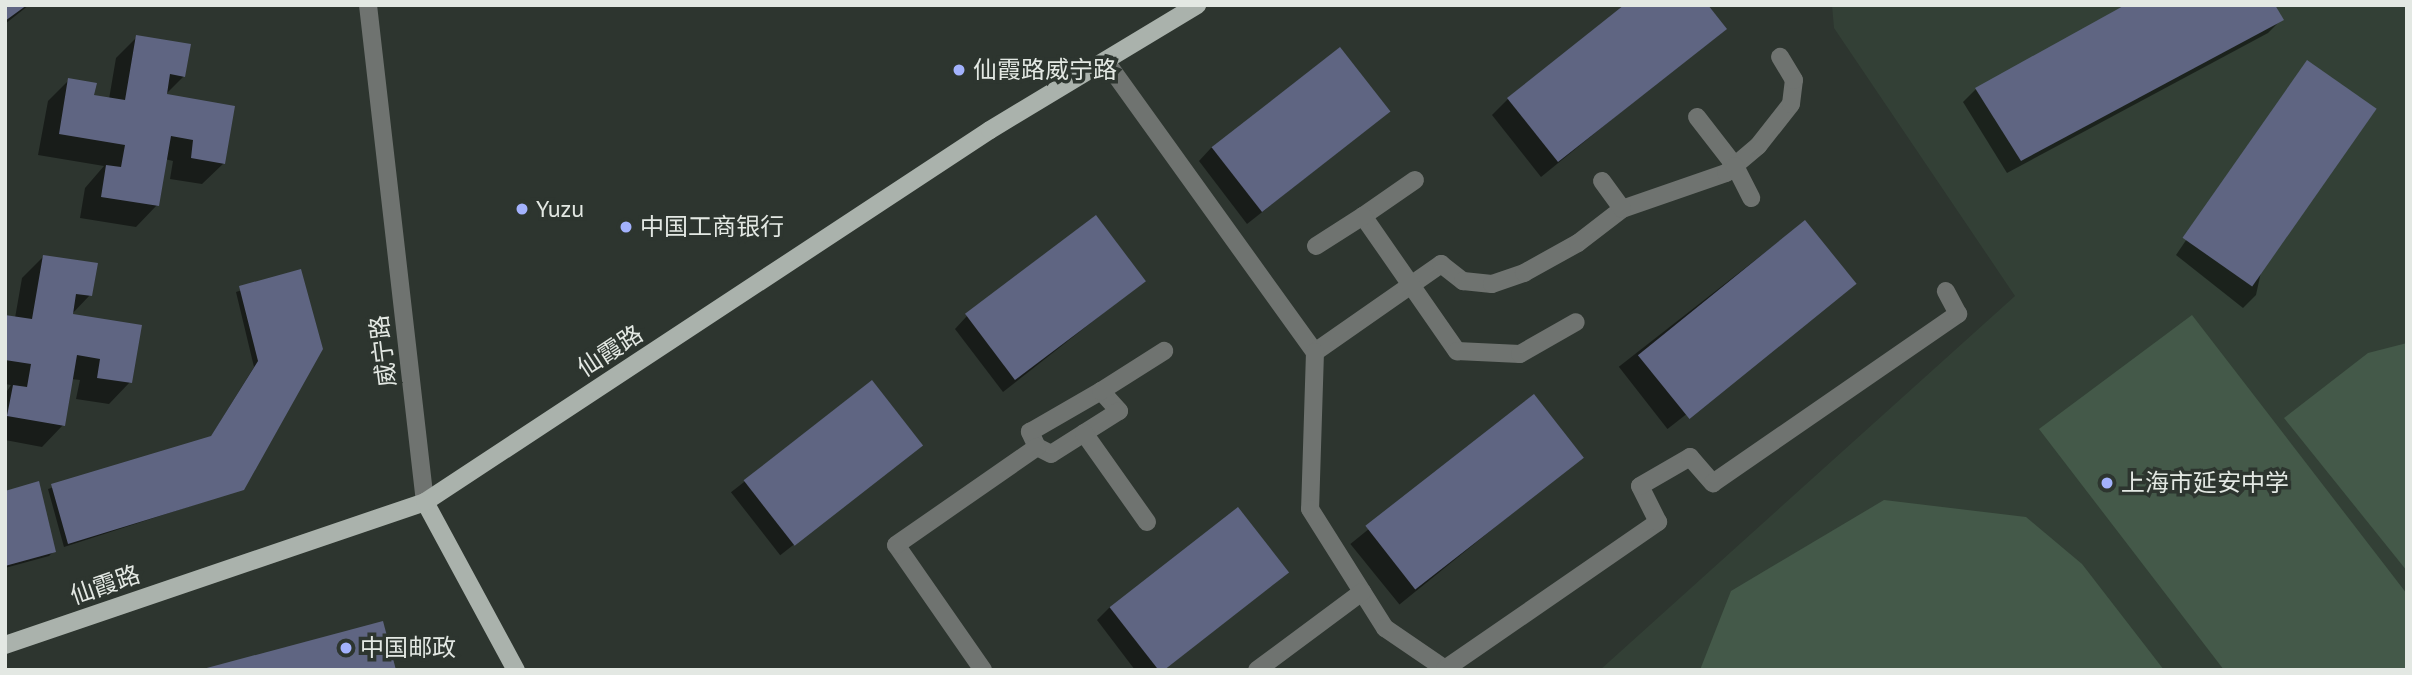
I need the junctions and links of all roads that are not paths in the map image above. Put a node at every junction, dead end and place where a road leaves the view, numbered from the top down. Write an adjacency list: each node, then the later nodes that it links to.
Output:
1 (368, 5): 21 (street, 威宁路)
2 (1197, 5): 4 (main road, 仙霞路)
3 (1780, 57): 6 (street)
4 (1107, 63): 17 (street); 21 (main road, 仙霞路)
5 (1697, 117): 6 (street)
6 (1735, 166): 9 (street); 10 (street)
7 (1415, 180): 11 (street)
8 (1602, 181): 10 (street)
9 (1751, 198)
10 (1622, 209): 13 (street)
11 (1363, 216): 12 (street); 13 (street)
12 (1316, 246)
13 (1412, 286): 15 (street); 17 (street)
14 (1946, 291): 23 (street)
15 (1576, 322)
16 (1164, 351): 18 (street)
17 (1315, 352): 23 (street)
18 (1101, 391): 19 (street); 20 (street)
19 (1084, 433): 20 (street); 22 (street)
20 (1037, 447): 26 (street)
21 (425, 502): 24 (main road, 仙霞路); 25 (main road, 威宁路)
22 (1147, 522)
23 (1362, 592): 27 (street)
24 (5, 645)
25 (516, 670)
26 (983, 670)
27 (1257, 670)

